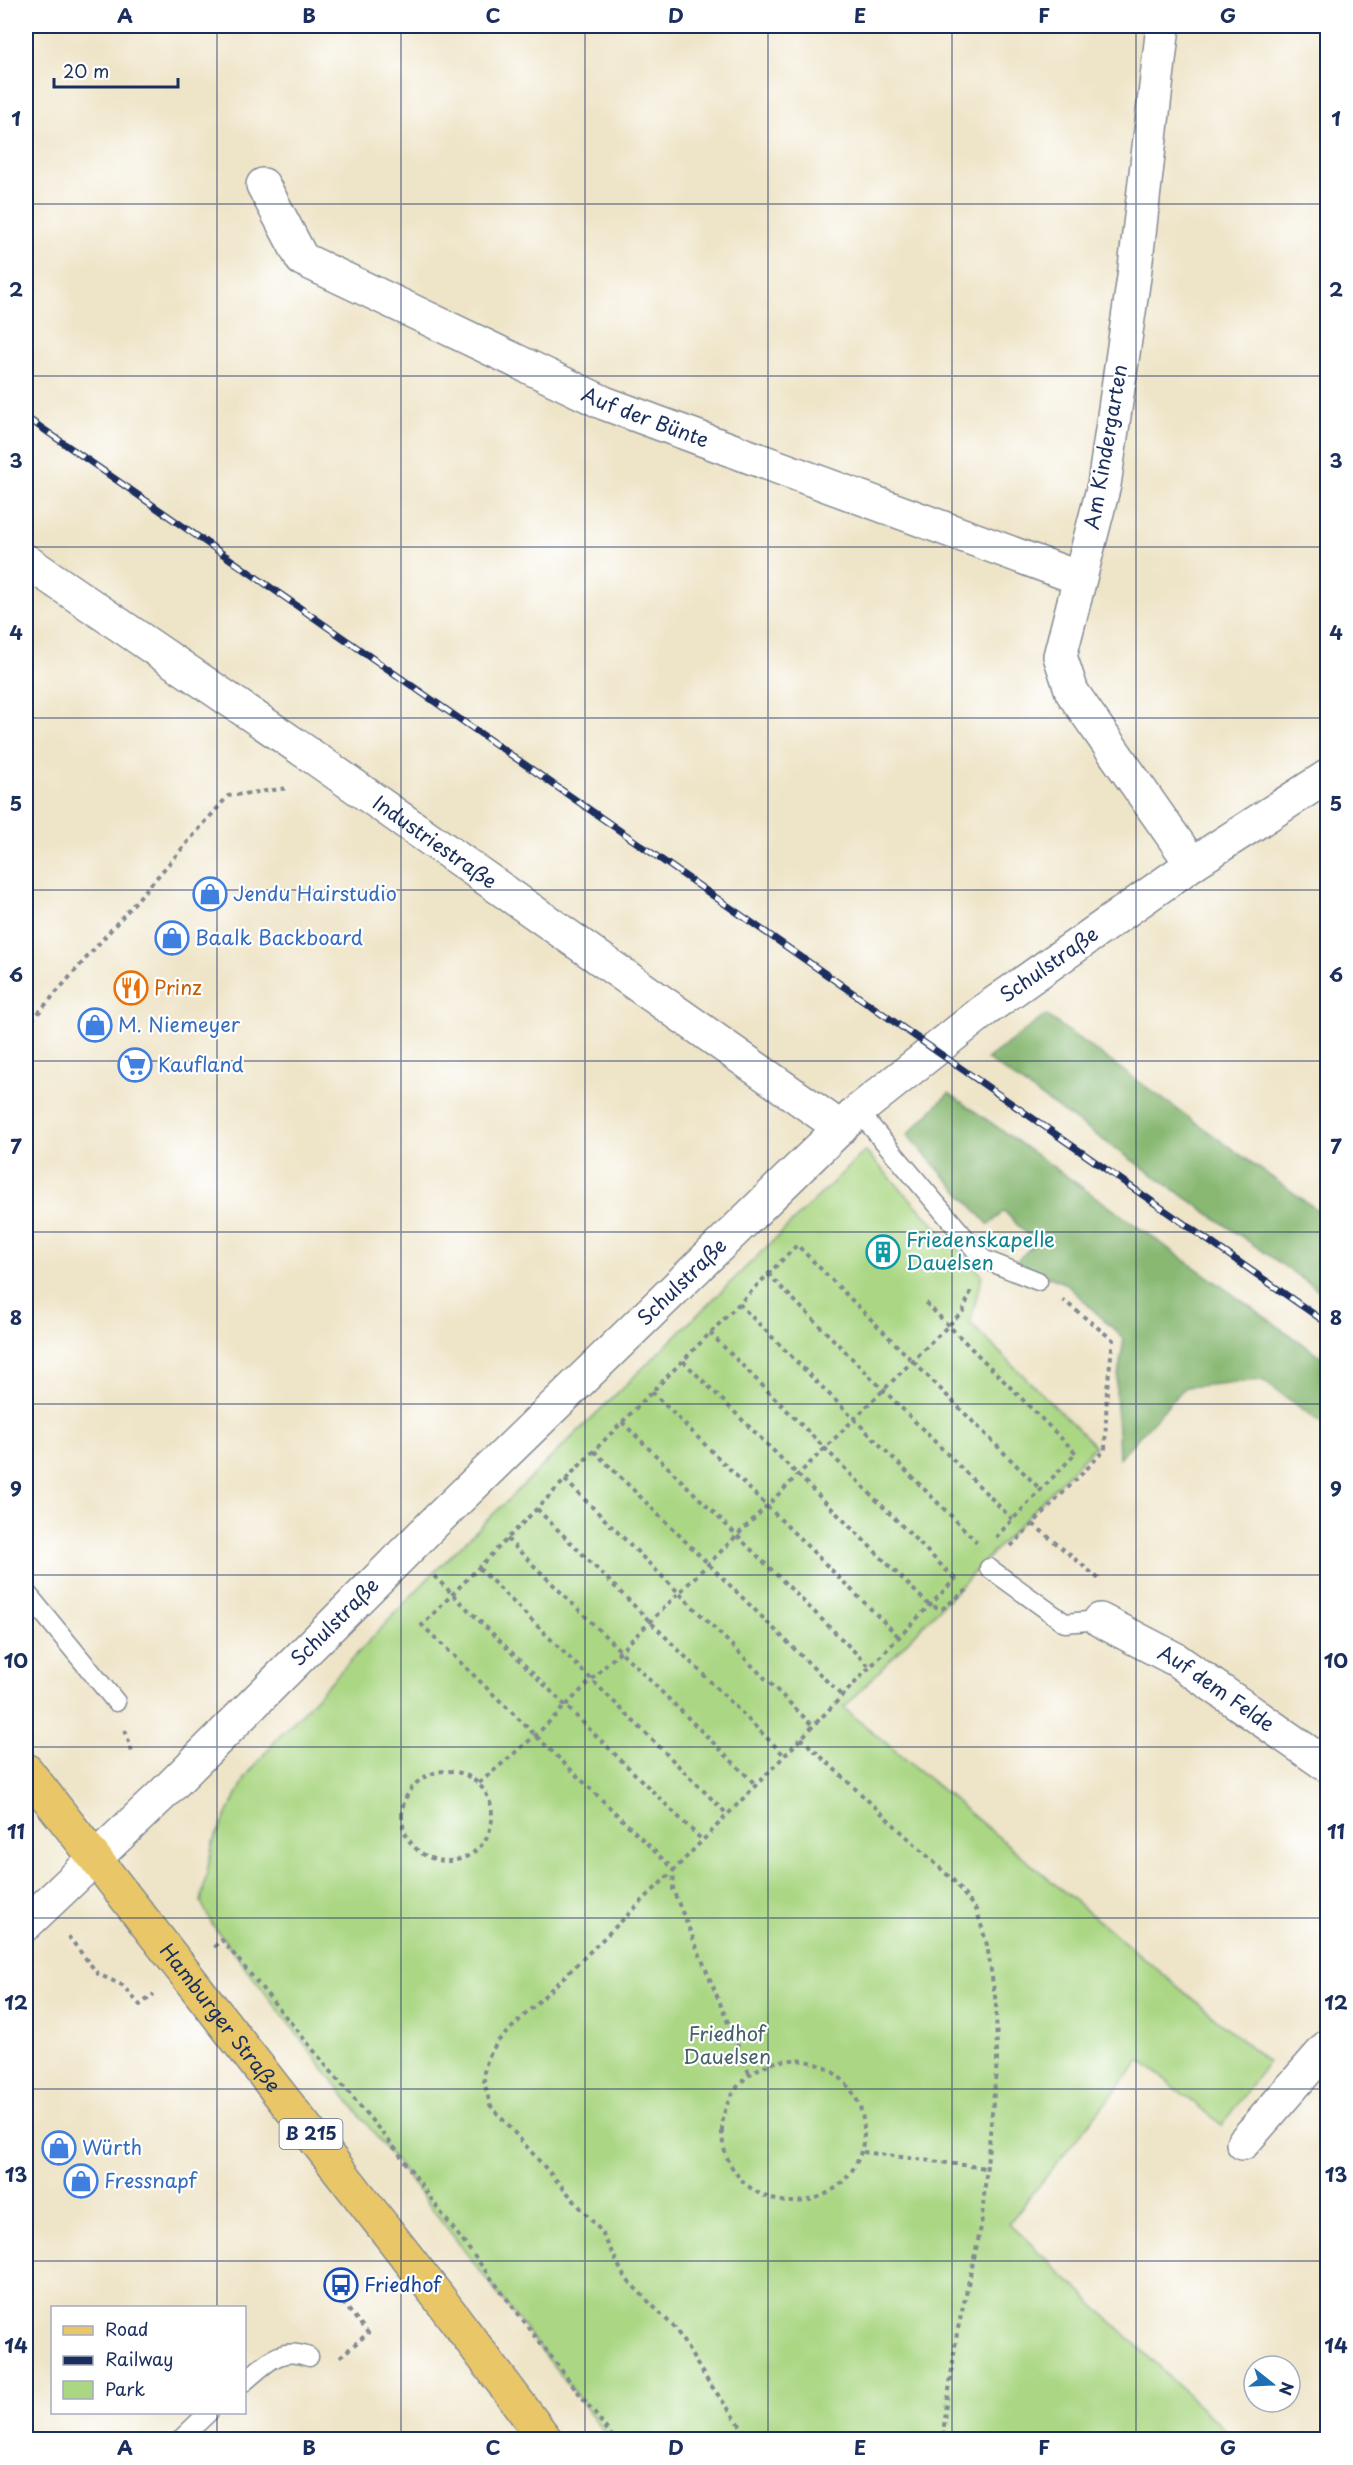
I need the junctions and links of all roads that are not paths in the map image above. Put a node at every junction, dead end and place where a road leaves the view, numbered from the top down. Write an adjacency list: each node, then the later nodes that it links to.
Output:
1 (1163, 26): 4 (street, Am Kindergarten)
2 (263, 185): 4 (street, Auf der Bünte)
3 (26, 561): 7 (street, Industriestraße)
4 (1079, 578): 6 (street, Am Kindergarten)
5 (1328, 776): 6 (street, Schulstraße)
6 (1192, 864): 7 (street, Schulstraße)
7 (849, 1119): 8 (lane); 15 (street, Schulstraße)
8 (1038, 1281)
9 (989, 1568): 11 (lane)
10 (26, 1592): 12 (lane)
11 (1100, 1620): 13 (street, Auf dem Felde)
12 (116, 1702)
13 (1328, 1766)
14 (26, 1770): 15 (main road, Hamburger Straße / B 215)
15 (95, 1858): 16 (street, Schulstraße); 23 (main road, Hamburger Straße / B 215)
16 (26, 1924)
17 (1328, 2046): 18 (street)
18 (1243, 2143)
19 (309, 2356): 20 (lane)
20 (246, 2380)
21 (207, 2414): 22 (lane)
22 (180, 2439)
23 (546, 2439)

